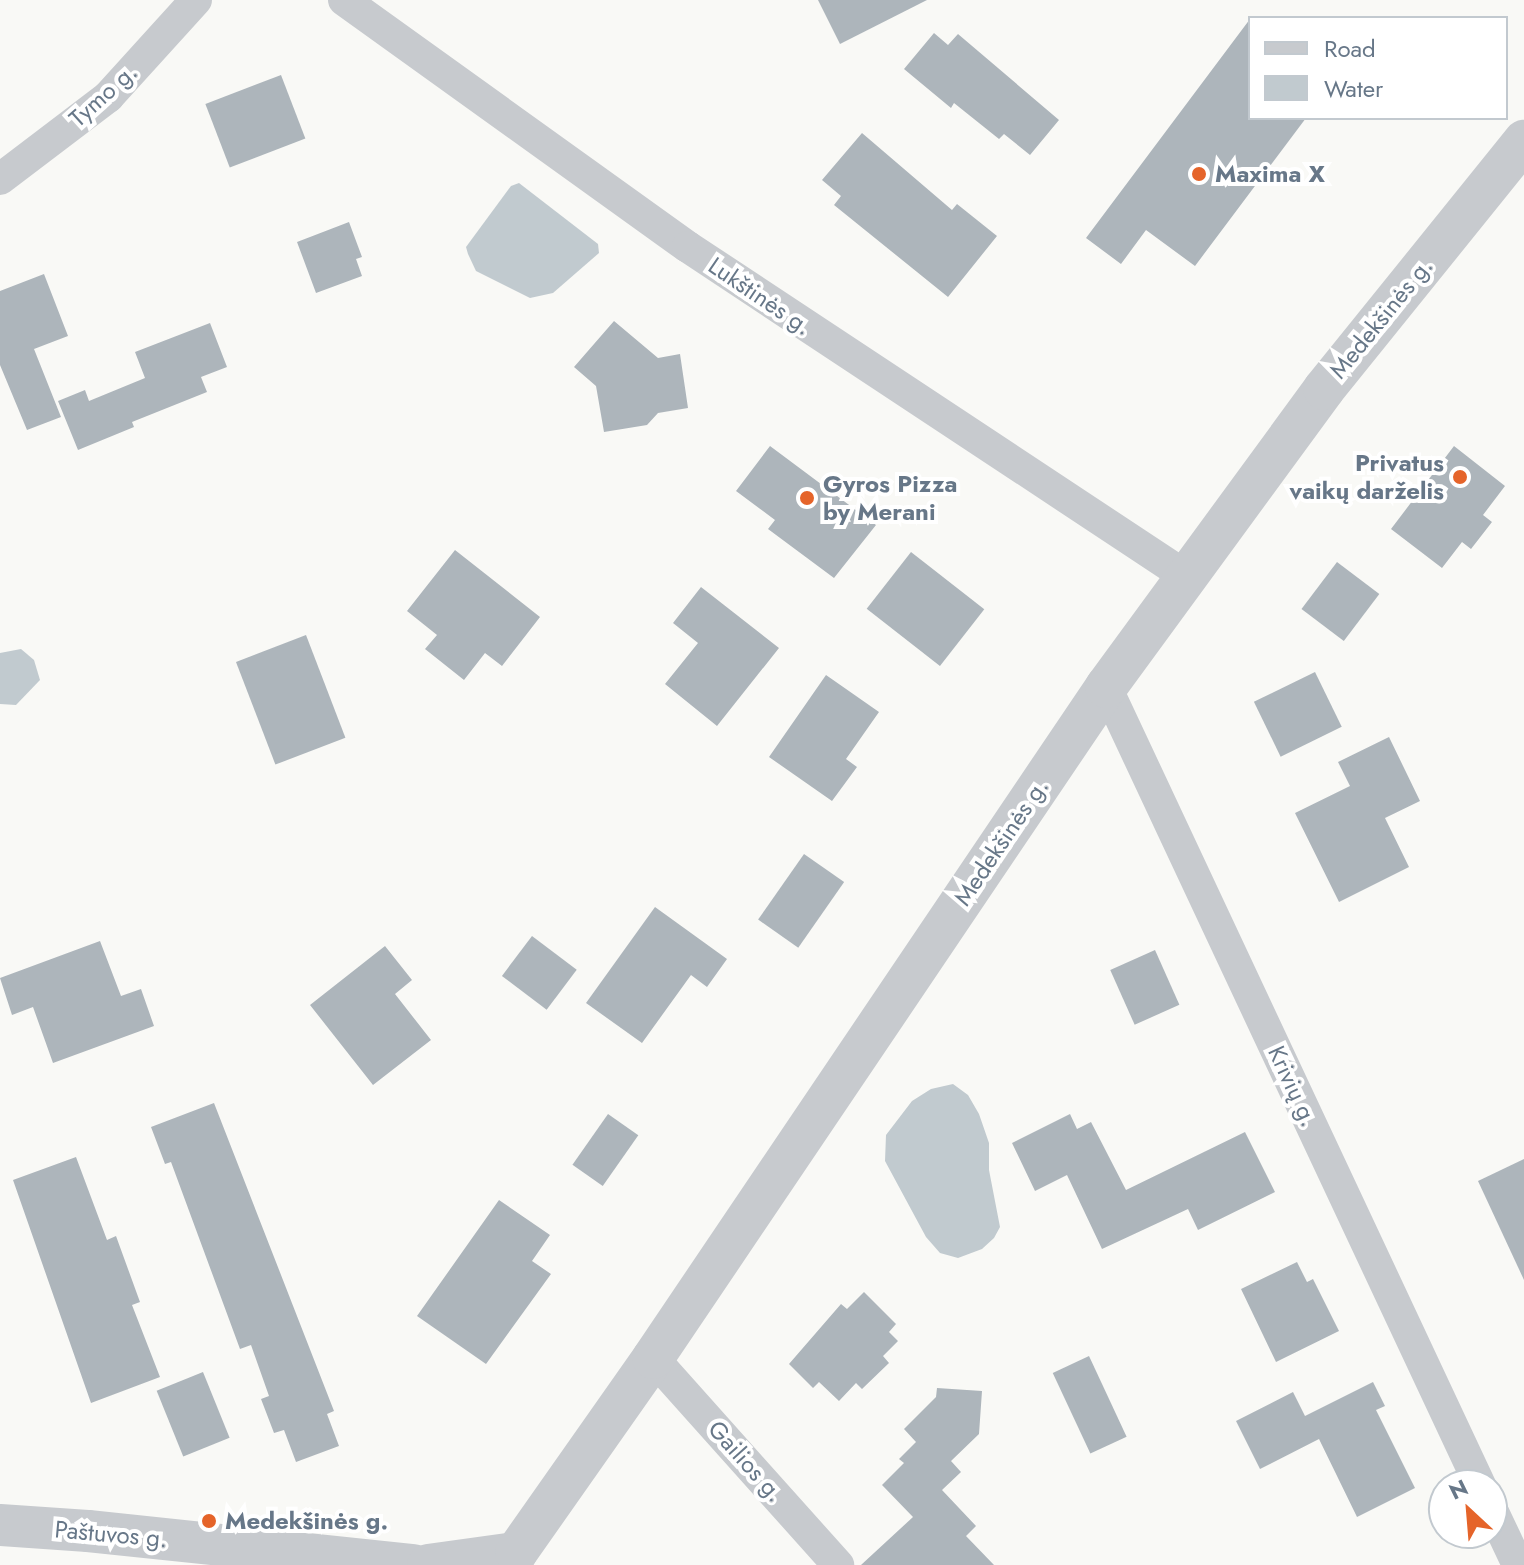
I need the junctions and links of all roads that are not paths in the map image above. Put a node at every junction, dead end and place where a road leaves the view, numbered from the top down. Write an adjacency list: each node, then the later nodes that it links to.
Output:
1 (196, 0): 4 (street, Tymo g.)
2 (344, 0): 5 (street, Lukštinės g.)
3 (1524, 141): 5 (street, Medekšinės g.)
4 (0, 179)
5 (1187, 577): 6 (street, Medekšinės g.)
6 (1106, 687): 7 (street, Medekšinės g.); 8 (street, Krivių g.)
7 (653, 1358): 11 (street, Medekšinės g.); 14 (street, Gailios g.)
8 (1473, 1469)
9 (0, 1525): 12 (street, Paštuvos g.)
10 (1508, 1544): 15 (street)
11 (512, 1559): 13 (street)
12 (413, 1565)
13 (428, 1565)
14 (838, 1565)
15 (1518, 1565)

